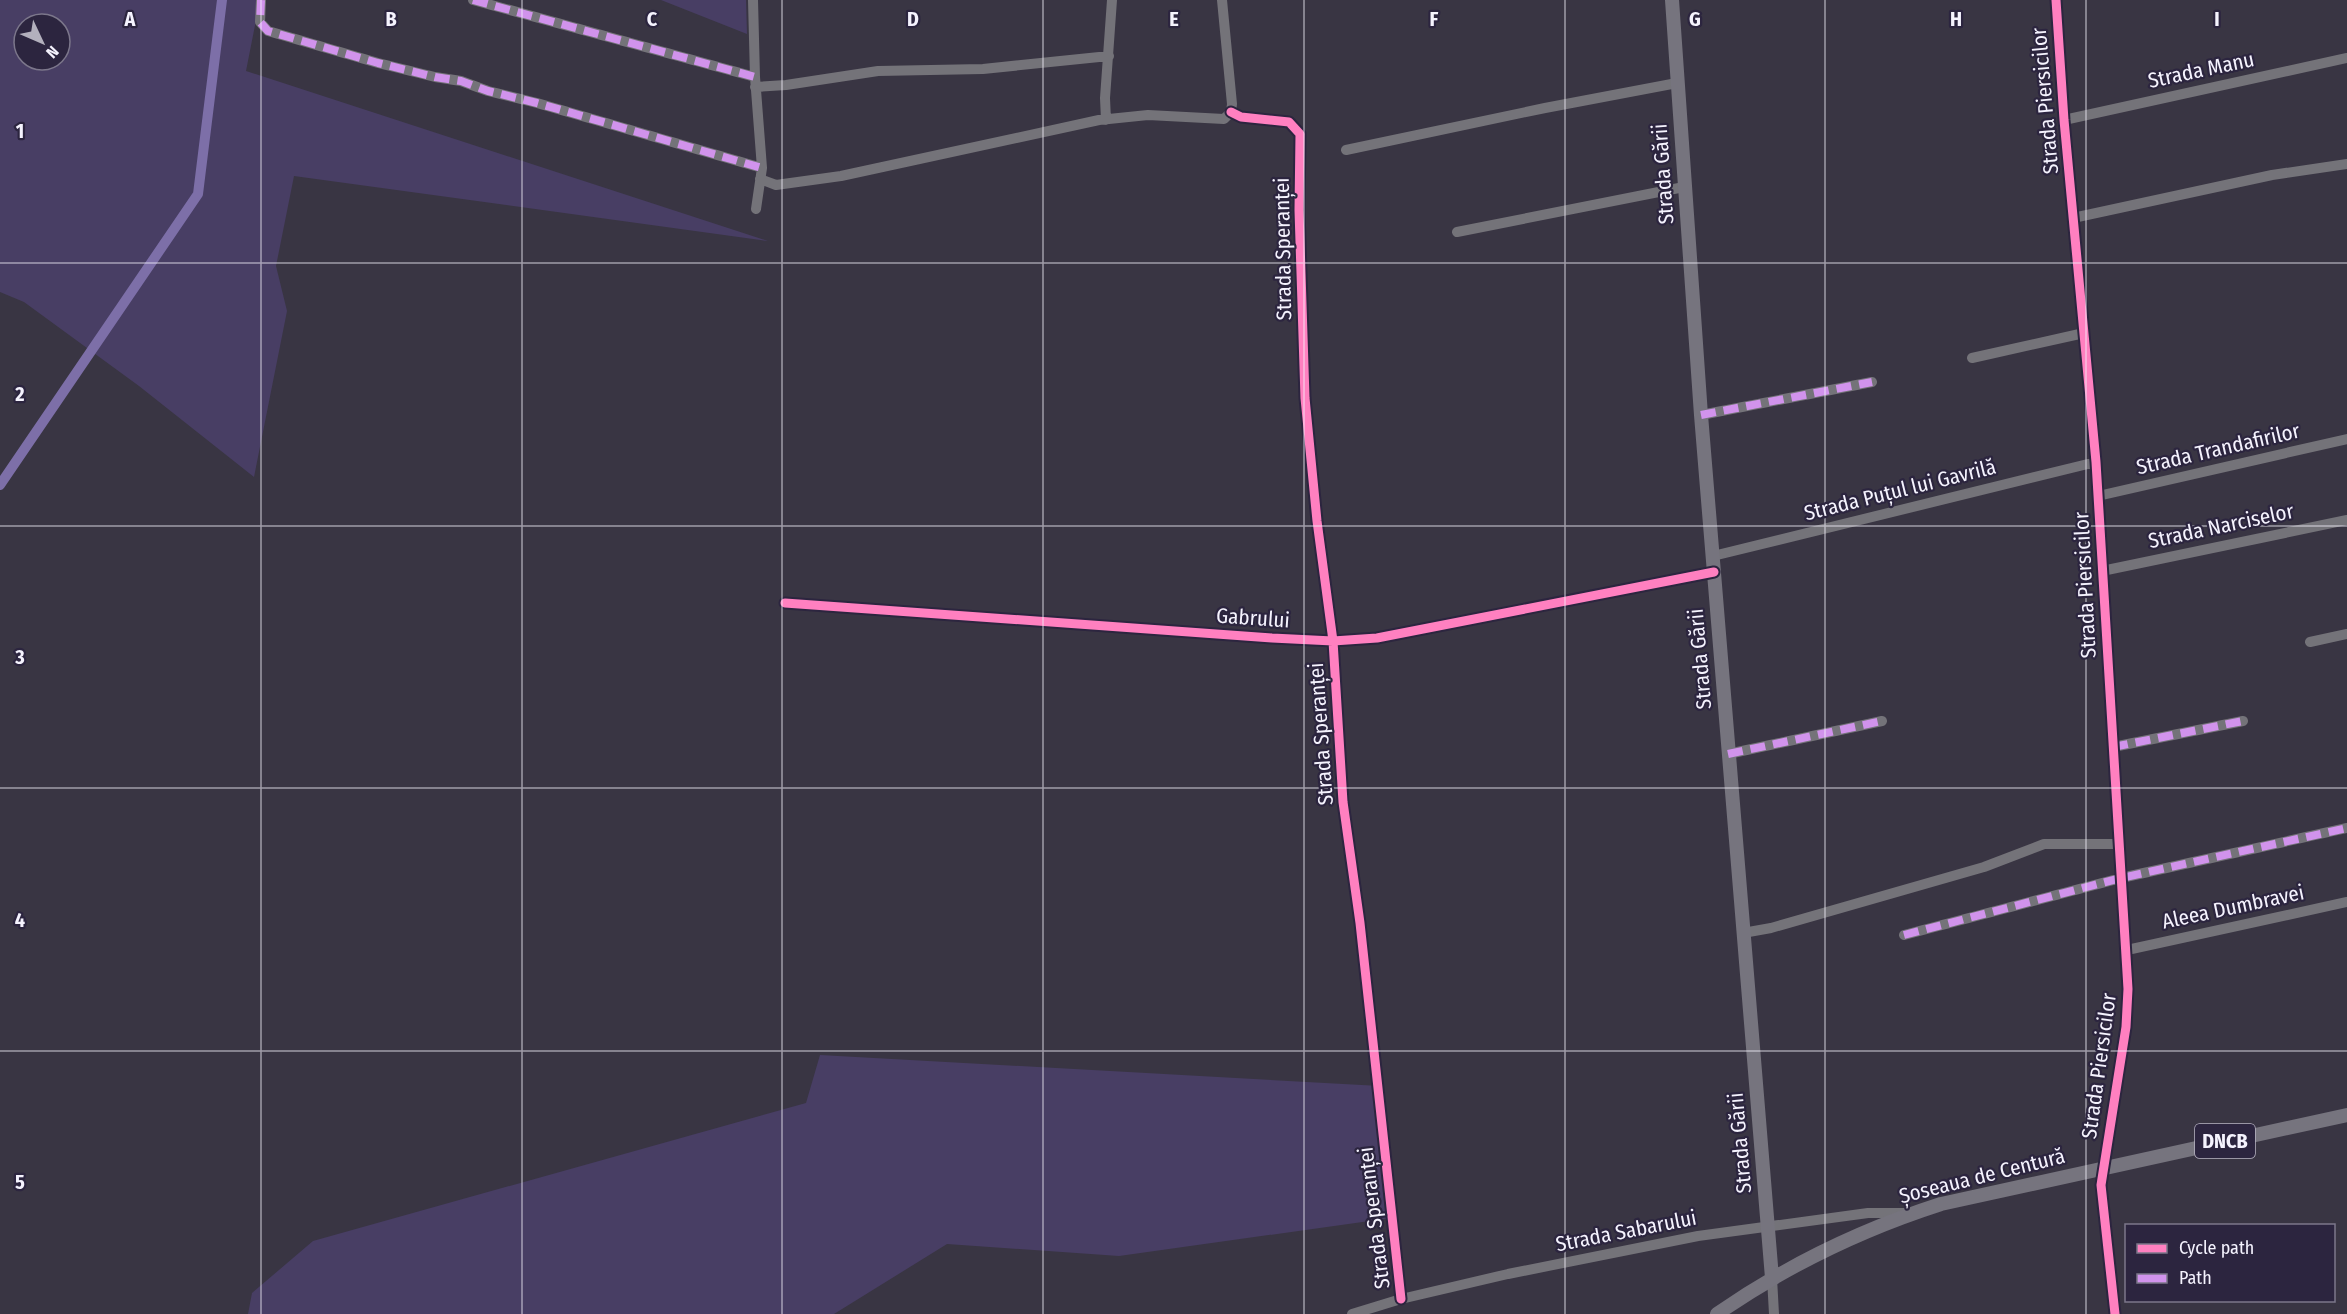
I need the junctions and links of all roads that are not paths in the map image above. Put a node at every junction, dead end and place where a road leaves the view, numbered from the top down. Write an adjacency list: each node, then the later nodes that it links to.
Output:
1 (261, 0): 17 (street, Strada Speranței)
2 (473, 0): 10 (street)
3 (753, 0): 10 (street)
4 (1112, 0): 8 (street)
5 (1222, 0): 12 (street)
6 (1672, 0): 11 (main road, Strada Gării)
7 (2055, 0): 14 (street, Strada Piersicilor)
8 (1109, 56): 10 (street); 13 (street)
9 (2347, 58): 14 (street, Strada Manu)
10 (755, 82): 17 (street)
11 (1677, 83): 15 (street); 18 (main road, Strada Gării)
12 (1228, 115): 13 (street, Strada Speranței); 35 (street, Strada Speranței)
13 (1106, 120): 17 (street, Strada Speranței)
14 (2064, 120): 20 (street, Strada Piersicilor)
15 (1346, 150)
16 (2347, 164): 20 (street)
17 (761, 173): 19 (street)
18 (1684, 187): 21 (street); 25 (main road, Strada Gării)
19 (756, 209)
20 (2073, 218): 22 (street, Strada Piersicilor)
21 (1456, 232)
22 (2084, 333): 23 (street); 27 (street, Strada Piersicilor)
23 (1972, 358)
24 (1872, 382): 25 (street)
25 (1701, 415): 30 (main road, Strada Gării)
26 (2347, 440): 28 (street, Strada Trandafirilor)
27 (2096, 462): 28 (street, Strada Piersicilor); 30 (street, Strada Puțul lui Gavrilă)
28 (2098, 496): 31 (street, Strada Piersicilor)
29 (2347, 520): 31 (street, Strada Narciselor)
30 (1713, 556): 32 (main road, Strada Gării)
31 (2102, 571): 39 (street, Strada Piersicilor)
32 (1714, 572): 35 (street, Gabrului); 40 (main road, Strada Gării)
33 (785, 603): 35 (street, Gabrului)
34 (2347, 634): 36 (street)
35 (1333, 641): 53 (street, Strada Speranței)
36 (2310, 642)
37 (1882, 721): 40 (street)
38 (2243, 721): 39 (street)
39 (2113, 747): 42 (street, Strada Piersicilor)
40 (1728, 754): 45 (main road, Strada Gării)
41 (2347, 828): 43 (street)
42 (2118, 844): 43 (street, Strada Piersicilor); 45 (street)
43 (2121, 878): 46 (street); 47 (street, Strada Piersicilor)
44 (2347, 902): 47 (street, Aleea Dumbravei)
45 (1743, 933): 51 (main road, Strada Gării)
46 (1904, 935)
47 (2127, 950): 49 (street, Strada Piersicilor)
48 (2347, 1115): 49 (main road, Șoseaua de Centură / DNCB)
49 (2103, 1168): 50 (main road, Șoseaua de Centură / DNCB); 57 (street, Strada Piersicilor)
50 (1913, 1213): 51 (street, Strada Sabarului); 52 (main road, Șoseaua de Centură / DNCB)
51 (1768, 1225): 52 (main road, Strada Gării); 53 (street, Strada Sabarului)
52 (1772, 1278): 55 (main road, Șoseaua de Centură / DNCB); 56 (street, Strada Gării)
53 (1401, 1299): 54 (street, Strada Sabarului)
54 (1352, 1314)
55 (1717, 1314)
56 (1774, 1314)
57 (2115, 1314)

